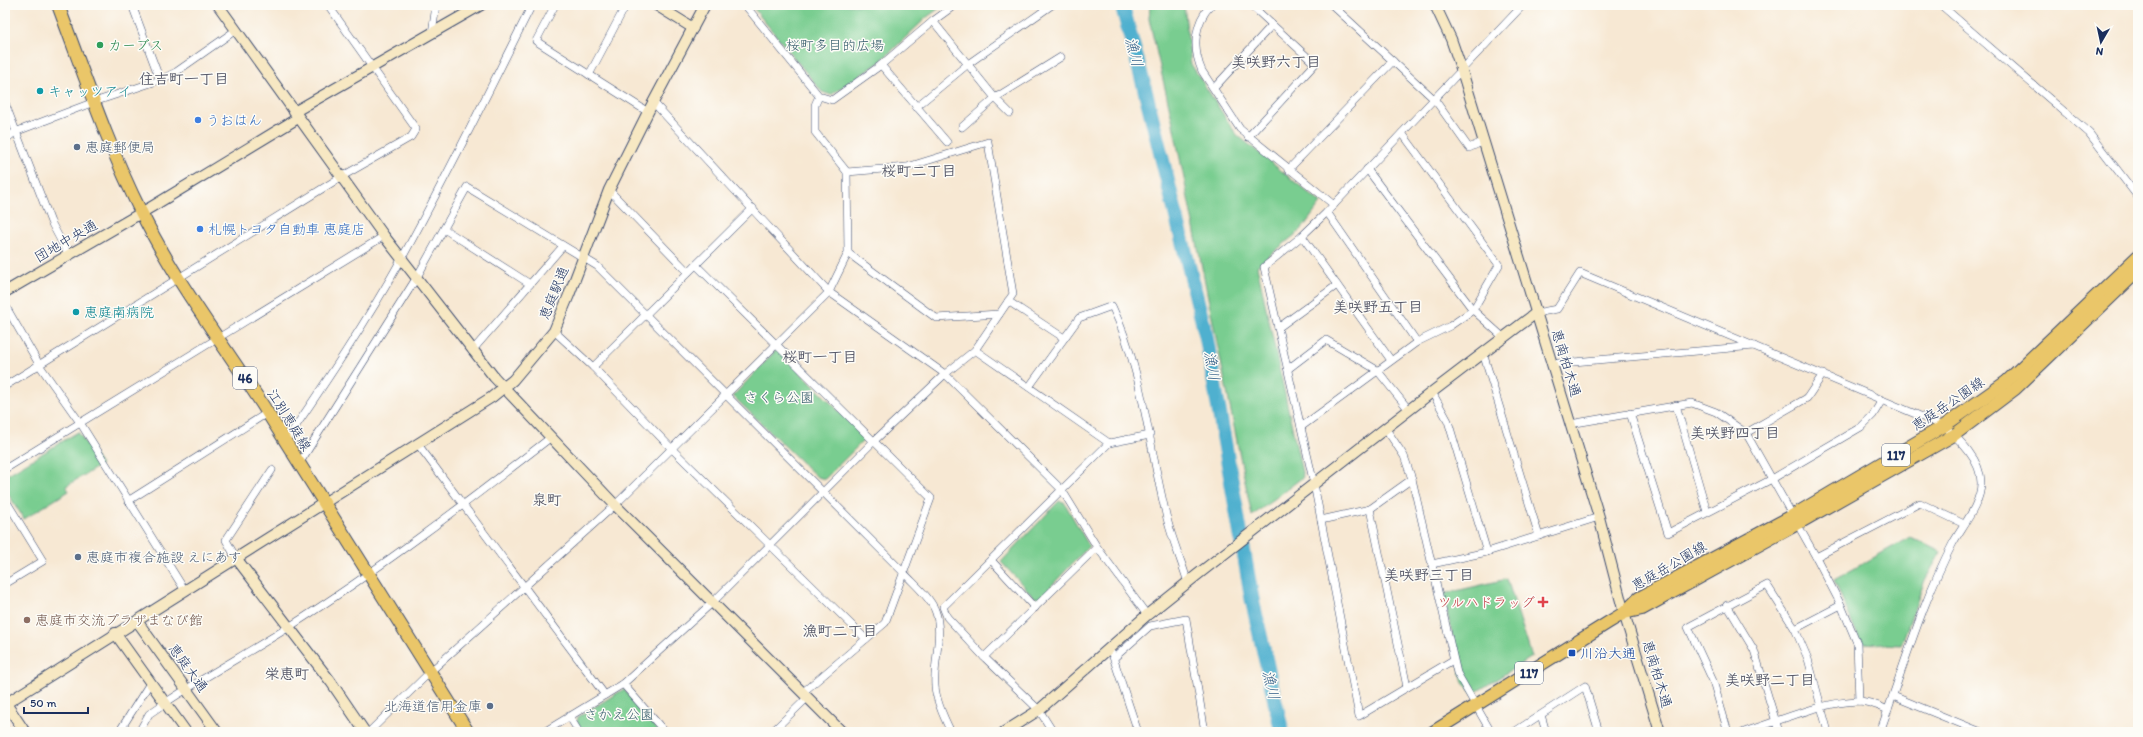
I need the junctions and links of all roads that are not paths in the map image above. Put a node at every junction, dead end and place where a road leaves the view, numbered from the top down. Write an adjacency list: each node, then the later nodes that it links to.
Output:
1 (58, 5): 38 (main road, 江別恵庭線 / 46)
2 (132, 5): 33 (street)
3 (218, 5): 24 (street)
4 (328, 5): 30 (street)
5 (436, 5): 25 (street)
6 (481, 5): 25 (street, 団地中央通)
7 (532, 5): 69 (street)
8 (555, 5): 32 (street)
9 (626, 5): 32 (street)
10 (656, 5): 23 (street)
11 (705, 5): 23 (street, 恵庭駅通)
12 (745, 5): 35 (street)
13 (955, 5): 21 (street)
14 (1052, 5): 28 (street)
15 (1211, 5): 34 (street)
16 (1251, 5): 22 (street)
17 (1332, 5): 27 (street)
18 (1435, 5): 31 (street, 恵南柏木通)
19 (1523, 5): 31 (street)
20 (1941, 5): 57 (street)
21 (933, 21): 28 (street); 29 (street)
22 (1272, 25): 34 (street); 48 (street)
23 (693, 28): 39 (street, 恵庭駅通)
24 (236, 30): 33 (street); 44 (street)
25 (432, 34): 30 (street, 団地中央通)
26 (1062, 57): 36 (street)
27 (1393, 61): 37 (street); 53 (street)
28 (968, 64): 36 (street); 41 (street)
29 (881, 65): 35 (street); 41 (street)
30 (373, 66): 44 (street, 団地中央通); 55 (street)
31 (1462, 71): 37 (street); 50 (street, 恵南柏木通)
32 (589, 75): 42 (street)
33 (160, 80): 38 (street)
34 (1214, 88): 48 (street)
35 (819, 96): 54 (street)
36 (995, 98): 43 (street); 45 (street)
37 (1435, 100): 47 (street); 50 (street)
38 (94, 102): 46 (street); 61 (main road, 江別恵庭線 / 46)
39 (653, 102): 42 (street, 恵庭駅通); 59 (street)
40 (5, 103): 46 (street)
41 (916, 107): 51 (street)
42 (648, 112): 56 (street, 恵庭駅通)
43 (1010, 112)
44 (296, 115): 55 (street); 61 (street, 団地中央通)
45 (962, 127)
46 (16, 132): 49 (street); 67 (street)
47 (1402, 133): 52 (street); 82 (street)
48 (1248, 137): 53 (street)
49 (5, 140)
50 (1484, 141): 83 (street, 恵南柏木通)
51 (947, 142)
52 (1368, 169): 58 (street); 82 (street)
53 (1288, 170): 58 (street)
54 (847, 172): 66 (street); 80 (street)
55 (341, 178): 63 (street); 75 (street)
56 (609, 190): 70 (street, 恵庭駅通); 73 (street)
57 (2138, 197)
58 (1334, 204): 60 (street)
59 (753, 208): 71 (street); 79 (street)
60 (1327, 212): 64 (street); 91 (street)
61 (141, 213): 67 (street, 団地中央通); 75 (main road, 江別恵庭線 / 46)
62 (444, 229): 65 (street); 74 (street); 76 (street)
63 (384, 236): 69 (street); 89 (street)
64 (1302, 236): 77 (street); 86 (street)
65 (563, 246): 70 (street); 76 (street)
66 (848, 253): 79 (street); 85 (street)
67 (69, 256): 78 (street, 団地中央通)
68 (2138, 256): 117 (main road, 恵庭岳公園線 / 117)
69 (401, 259): 74 (street); 125 (street)
70 (582, 259): 84 (street); 87 (street, 恵庭駅通)
71 (696, 265): 73 (street); 92 (street)
72 (2138, 270): 122 (main road, 恵庭岳公園線 / 117)
73 (688, 272): 84 (street)
74 (417, 277): 95 (street); 129 (street)
75 (179, 279): 89 (main road, 江別恵庭線 / 46); 99 (street)
76 (530, 284): 95 (street)
77 (1337, 285): 86 (street); 97 (street)
78 (5, 292)
79 (829, 292): 92 (street); 103 (street)
80 (1008, 301): 85 (street); 90 (street)
81 (5, 305): 99 (street)
82 (1474, 310): 88 (street); 91 (street)
83 (1536, 313): 88 (street); 93 (street); 98 (street, 恵南柏木通)
84 (646, 314): 100 (street); 109 (street)
85 (999, 314): 94 (street)
86 (1278, 328): 101 (street)
87 (554, 331): 100 (street); 107 (street, 恵庭駅通)
88 (1502, 337): 96 (street)
89 (219, 338): 113 (main road, 江別恵庭線 / 46); 115 (street)
90 (1064, 338): 106 (street); 121 (street)
91 (1416, 342): 97 (street)
92 (776, 346): 109 (street); 124 (street)
93 (1756, 346): 98 (street); 104 (street)
94 (975, 350): 103 (street); 106 (street)
95 (472, 351): 107 (street)
96 (1483, 353): 108 (street); 148 (street)
97 (1390, 359): 102 (street)
98 (1551, 364): 116 (street, 恵南柏木通)
99 (40, 366): 105 (street); 115 (street)
100 (593, 367): 128 (street)
101 (1288, 369): 102 (street); 118 (street)
102 (1377, 370): 112 (street); 118 (street)
103 (945, 374): 124 (street); 135 (street)
104 (1823, 374): 110 (street); 120 (street)
105 (5, 386)
106 (1029, 387): 127 (street)
107 (504, 388): 123 (street); 126 (street, 恵庭駅通)
108 (1432, 392): 112 (street); 151 (street)
109 (725, 394): 128 (street); 136 (street)
110 (1882, 400): 117 (street); 133 (street)
111 (1676, 405): 114 (street); 120 (street); 143 (street)
112 (1409, 410): 119 (street)
113 (267, 413): 125 (main road, 江別恵庭線 / 46); 138 (street)
114 (1630, 413): 116 (street); 143 (street)
115 (81, 424): 130 (street); 138 (street)
116 (1570, 424): 144 (street, 恵南柏木通)
117 (1944, 426): 122 (street); 146 (main road, 恵庭岳公園線 / 117)
118 (1301, 427): 134 (street)
119 (1386, 429): 132 (street); 134 (street)
120 (1746, 433): 133 (street)
121 (1150, 435): 127 (street); 158 (street)
122 (1954, 435): 146 (main road, 恵庭岳公園線 / 117); 147 (street)
123 (550, 438): 140 (street); 141 (street)
124 (874, 441): 136 (street); 156 (street)
125 (285, 442): 129 (main road, 江別恵庭線 / 46)
126 (417, 443): 139 (street, 恵庭駅通); 141 (street)
127 (1109, 443): 135 (street)
128 (672, 449): 140 (street); 149 (street)
129 (299, 464): 139 (main road, 江別恵庭線 / 46)
130 (5, 469)
131 (272, 470): 153 (street)
132 (1412, 479): 142 (street); 155 (street)
133 (1772, 479): 143 (street); 146 (street)
134 (1314, 484): 145 (street); 158 (street)
135 (1062, 490): 150 (street); 154 (street)
136 (823, 492): 149 (street); 156 (street)
137 (5, 499): 159 (street)
138 (128, 501): 161 (street)
139 (325, 503): 153 (street, 恵庭駅通); 157 (main road, 江別恵庭線 / 46)
140 (615, 505): 160 (street); 162 (street)
141 (463, 506): 157 (street); 160 (street)
142 (1370, 510): 145 (street); 180 (street)
143 (1707, 512)
144 (1599, 517): 148 (street); 166 (street, 恵南柏木通)
145 (1321, 520): 180 (street)
146 (1794, 520): 152 (street); 166 (main road, 恵庭岳公園線 / 117)
147 (1964, 524): 152 (street); 184 (street)
148 (1539, 536): 151 (street)
149 (770, 544): 162 (street); 172 (street)
150 (1097, 547): 165 (street); 167 (street)
151 (1487, 552): 155 (street)
152 (1816, 557): 164 (street)
153 (236, 558): 161 (street, 恵庭駅通); 169 (street)
154 (991, 560): 165 (street); 174 (street)
155 (1432, 564): 176 (street)
156 (904, 573): 172 (street); 208 (street)
157 (368, 574): 169 (street); 177 (main road, 江別恵庭線 / 46)
158 (1188, 583): 167 (street)
159 (5, 584)
160 (524, 588): 177 (street); 182 (street)
161 (184, 589): 168 (street, 恵庭駅通)
162 (713, 602): 179 (street); 183 (street)
163 (1728, 605): 170 (street); 194 (street); 219 (street)
164 (1841, 605): 170 (street); 185 (street)
165 (1035, 608): 174 (street)
166 (1624, 613): 188 (main road, 恵庭岳公園線 / 117); 218 (street, 恵南柏木通)
167 (1147, 615): 173 (street)
168 (137, 620): 171 (street, 恵庭駅通); 181 (street, 恵庭大通)
169 (289, 627): 181 (street); 200 (street)
170 (1795, 629): 189 (street)
171 (115, 633): 178 (street); 186 (street, 恵庭駅通)
172 (866, 639): 183 (street)
173 (1108, 648): 175 (street); 190 (street)
174 (984, 657): 190 (street)
175 (1114, 658): 211 (street); 212 (street)
176 (1453, 660): 180 (street); 188 (street)
177 (430, 672): 201 (street); 202 (main road, 江別恵庭線 / 46)
178 (150, 683): 187 (street); 196 (street)
179 (624, 684): 182 (street); 205 (street)
180 (1407, 687)
181 (186, 689): 187 (street); 199 (street, 恵庭大通)
182 (605, 695): 193 (street)
183 (805, 696): 206 (street); 207 (street)
184 (1894, 696): 191 (street); 224 (street)
185 (1858, 701): 189 (street); 191 (street)
186 (5, 703): 195 (street)
187 (165, 703): 197 (street); 198 (street)
188 (1476, 707): 213 (main road, 恵庭岳公園線 / 117); 214 (street)
189 (1822, 707): 194 (street); 222 (street)
190 (1039, 710): 209 (street); 210 (street)
191 (1888, 710): 223 (street)
192 (1541, 715): 215 (street); 216 (street); 217 (street)
193 (569, 716): 203 (street); 204 (street)
194 (1776, 722): 220 (street); 221 (street)
195 (25, 732)
196 (119, 732)
197 (139, 732)
198 (186, 732)
199 (218, 732)
200 (365, 732)
201 (369, 732)
202 (468, 732)
203 (544, 732)
204 (579, 732)
205 (665, 732)
206 (772, 732)
207 (842, 732)
208 (951, 732)
209 (1004, 732)
210 (1053, 732)
211 (1138, 732)
212 (1205, 732)
213 (1433, 732)
214 (1491, 732)
215 (1514, 732)
216 (1546, 732)
217 (1599, 732)
218 (1660, 732)
219 (1728, 732)
220 (1744, 732)
221 (1779, 732)
222 (1828, 732)
223 (1880, 732)
224 (1981, 732)

